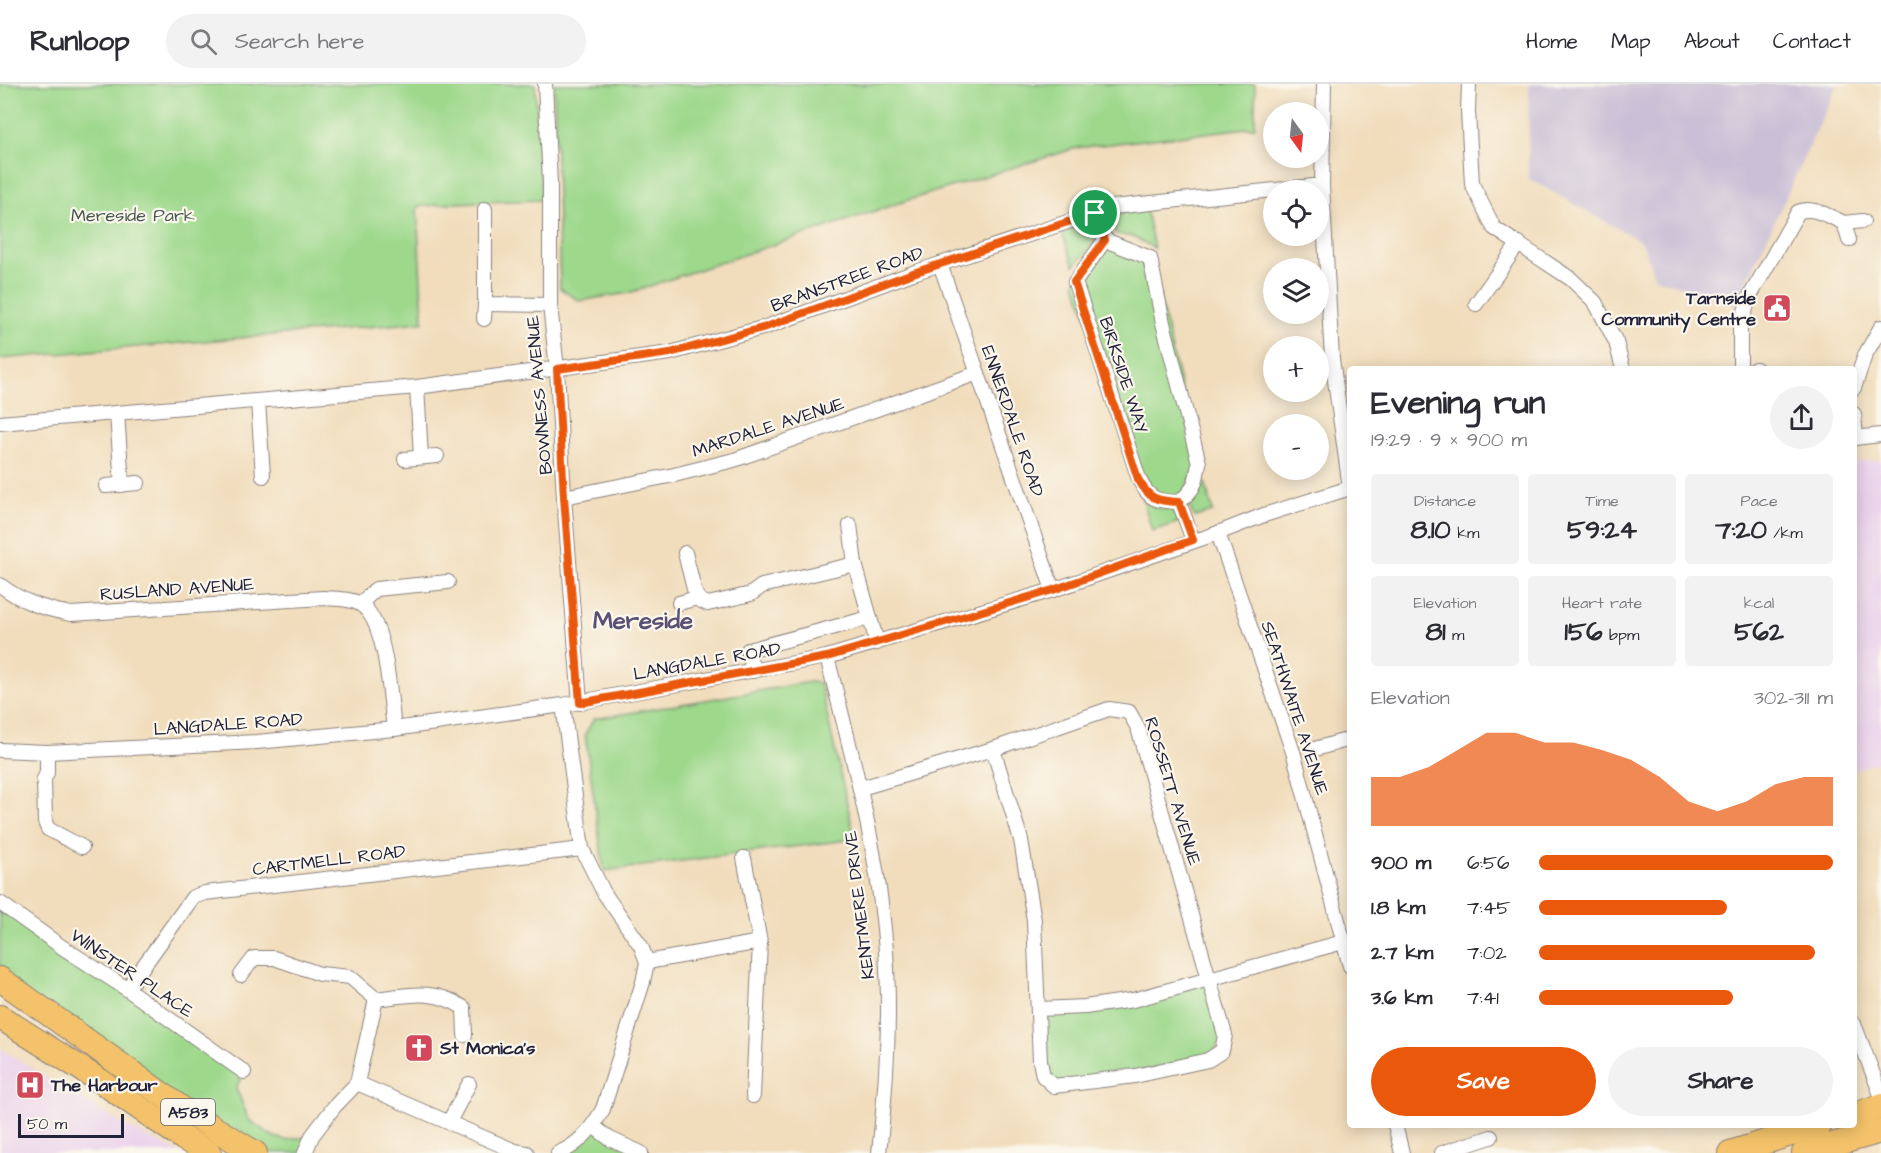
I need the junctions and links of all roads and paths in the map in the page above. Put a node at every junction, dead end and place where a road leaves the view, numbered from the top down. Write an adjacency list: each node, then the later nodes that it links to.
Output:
1 (545, 84): 17 (street, BOWNESS AVENUE)
2 (1324, 84): 4 (street)
3 (1469, 84): 12 (street)
4 (1322, 180)
5 (1263, 191): 7 (street, BRANSTREE ROAD)
6 (485, 209): 15 (street)
7 (1095, 213): 10 (street); 14 (street, BRANSTREE ROAD)
8 (1863, 221): 9 (street)
9 (1844, 223): 11 (street); 20 (street)
10 (1105, 240): 41 (street); 41 (street, BIRKSIDE WAY)
11 (1849, 240)
12 (1519, 243): 16 (street); 21 (street)
13 (1326, 246): 34 (street)
14 (940, 264): 22 (street, BRANSTREE ROAD); 23 (street, ENNERDALE ROAD)
15 (485, 304): 17 (street); 18 (street)
16 (1476, 304)
17 (550, 305): 22 (street, BOWNESS AVENUE)
18 (484, 319)
19 (1881, 327): 24 (street)
20 (1739, 363)
21 (1622, 366)
22 (557, 369): 25 (street, BRANSTREE ROAD); 40 (street, BOWNESS AVENUE)
23 (978, 373): 40 (street, MARDALE AVENUE); 49 (street, ENNERDALE ROAD)
24 (1857, 379)
25 (417, 387): 26 (street, BRANSTREE ROAD); 32 (street)
26 (258, 401): 27 (street, BRANSTREE ROAD); 35 (street)
27 (117, 413): 28 (street, BRANSTREE ROAD); 37 (street)
28 (0, 423)
29 (1881, 435): 30 (street)
30 (1857, 438)
31 (436, 456): 32 (street)
32 (421, 457): 33 (street)
33 (405, 459)
34 (1347, 466)
35 (263, 476)
36 (138, 483): 37 (street)
37 (122, 485): 38 (street)
38 (106, 486)
39 (1347, 489): 43 (street, LANGDALE ROAD)
40 (564, 497): 57 (street, BOWNESS AVENUE)
41 (1179, 502): 44 (street)
42 (850, 525): 46 (street)
43 (1218, 532): 44 (street, LANGDALE ROAD); 71 (street, SEATHWAITE AVENUE)
44 (1193, 540): 49 (street, LANGDALE ROAD)
45 (685, 553): 50 (street)
46 (855, 564): 50 (street); 53 (street)
47 (448, 582): 52 (street)
48 (0, 586): 52 (street, RUSLAND AVENUE)
49 (1053, 590): 54 (street, LANGDALE ROAD)
50 (697, 598): 51 (street)
51 (679, 603)
52 (360, 604): 59 (street)
53 (869, 618): 54 (street); 56 (street)
54 (877, 643): 55 (street, LANGDALE ROAD)
55 (827, 657): 56 (street, LANGDALE ROAD); 65 (street, KENTMERE DRIVE)
56 (753, 671): 57 (street, LANGDALE ROAD)
57 (580, 703): 58 (street, LANGDALE ROAD)
58 (563, 705): 59 (street, LANGDALE ROAD); 67 (street)
59 (394, 729): 64 (street, LANGDALE ROAD)
60 (1347, 740): 62 (street)
61 (993, 749): 65 (street, ROSSETT AVENUE); 75 (street, ROSSETT AVENUE); 79 (street)
62 (1315, 749)
63 (0, 750): 64 (street, LANGDALE ROAD)
64 (47, 752): 66 (street)
65 (861, 788): 102 (street, KENTMERE DRIVE)
66 (82, 847)
67 (582, 849): 73 (street); 77 (street, CARTMELL ROAD)
68 (744, 858): 70 (street)
69 (0, 903): 77 (street, WINSTER PLACE)
70 (760, 942): 73 (street); 87 (street)
71 (1343, 942): 72 (street, SEATHWAITE AVENUE); 75 (street)
72 (1347, 956)
73 (647, 962): 91 (street)
74 (241, 975): 78 (street)
75 (1208, 978): 79 (street); 79 (street)
76 (0, 979): 97 (highway, A583)
77 (127, 989): 83 (street, WINSTER PLACE)
78 (376, 999): 82 (street); 84 (street)
79 (1039, 1009)
80 (0, 1017): 96 (highway, A583)
81 (1857, 1032): 86 (street)
82 (465, 1035)
83 (244, 1072)
84 (357, 1083): 90 (street); 98 (street)
85 (469, 1084): 90 (street)
86 (1881, 1095)
87 (753, 1096)
88 (1881, 1106): 89 (highway)
89 (1857, 1113)
90 (449, 1122): 99 (street)
91 (593, 1126): 100 (street); 101 (street)
92 (1396, 1128): 103 (street)
93 (1810, 1128): 105 (highway)
94 (1881, 1131): 106 (highway)
95 (1491, 1137): 104 (street)
96 (209, 1153)
97 (255, 1153)
98 (305, 1153)
99 (527, 1153)
100 (558, 1153)
101 (641, 1153)
102 (879, 1153)
103 (1402, 1153)
104 (1442, 1153)
105 (1730, 1153)
106 (1804, 1153)

